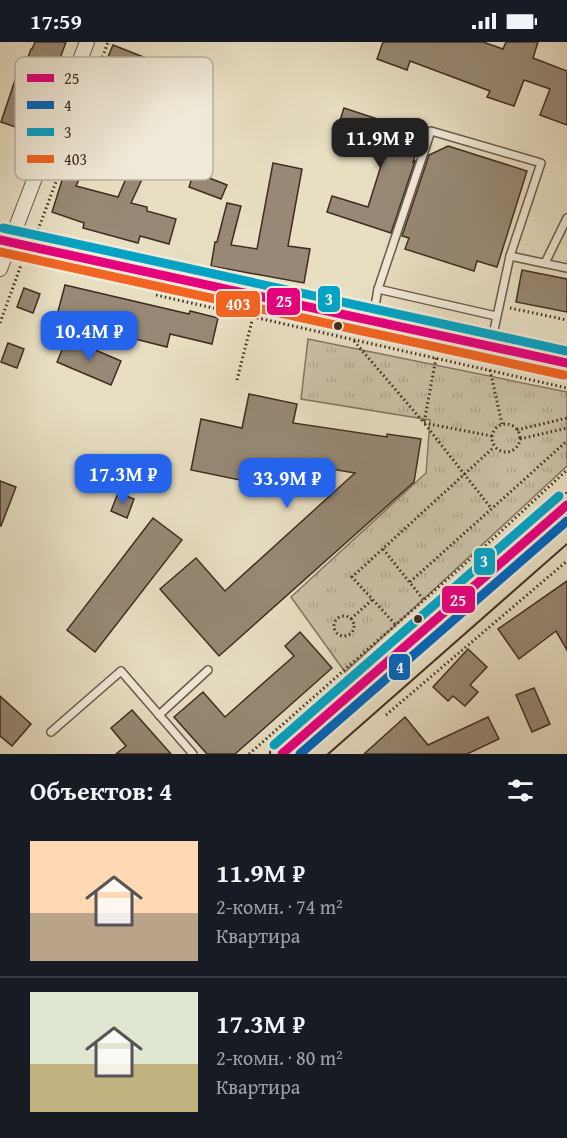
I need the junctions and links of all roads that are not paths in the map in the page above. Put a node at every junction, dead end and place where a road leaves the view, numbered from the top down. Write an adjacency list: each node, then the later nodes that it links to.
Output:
1 (87, 42): 2 (street)
2 (81, 57)
3 (30, 180): 5 (street)
4 (567, 218): 7 (lane)
5 (5, 242): 8 (street); 12 (main road)
6 (510, 256): 7 (lane); 10 (lane); 11 (lane)
7 (545, 263): 9 (lane)
8 (0, 268)
9 (567, 268)
10 (378, 289): 11 (lane); 12 (lane)
11 (496, 316): 13 (lane)
12 (372, 321): 13 (main road)
13 (490, 347): 14 (main road)
14 (567, 363)
15 (567, 505): 22 (main road)
16 (567, 528): 20 (main road)
17 (208, 670): 18 (lane)
18 (159, 715): 19 (lane); 21 (lane)
19 (51, 732)
20 (315, 752)
21 (193, 754)
22 (282, 754)

